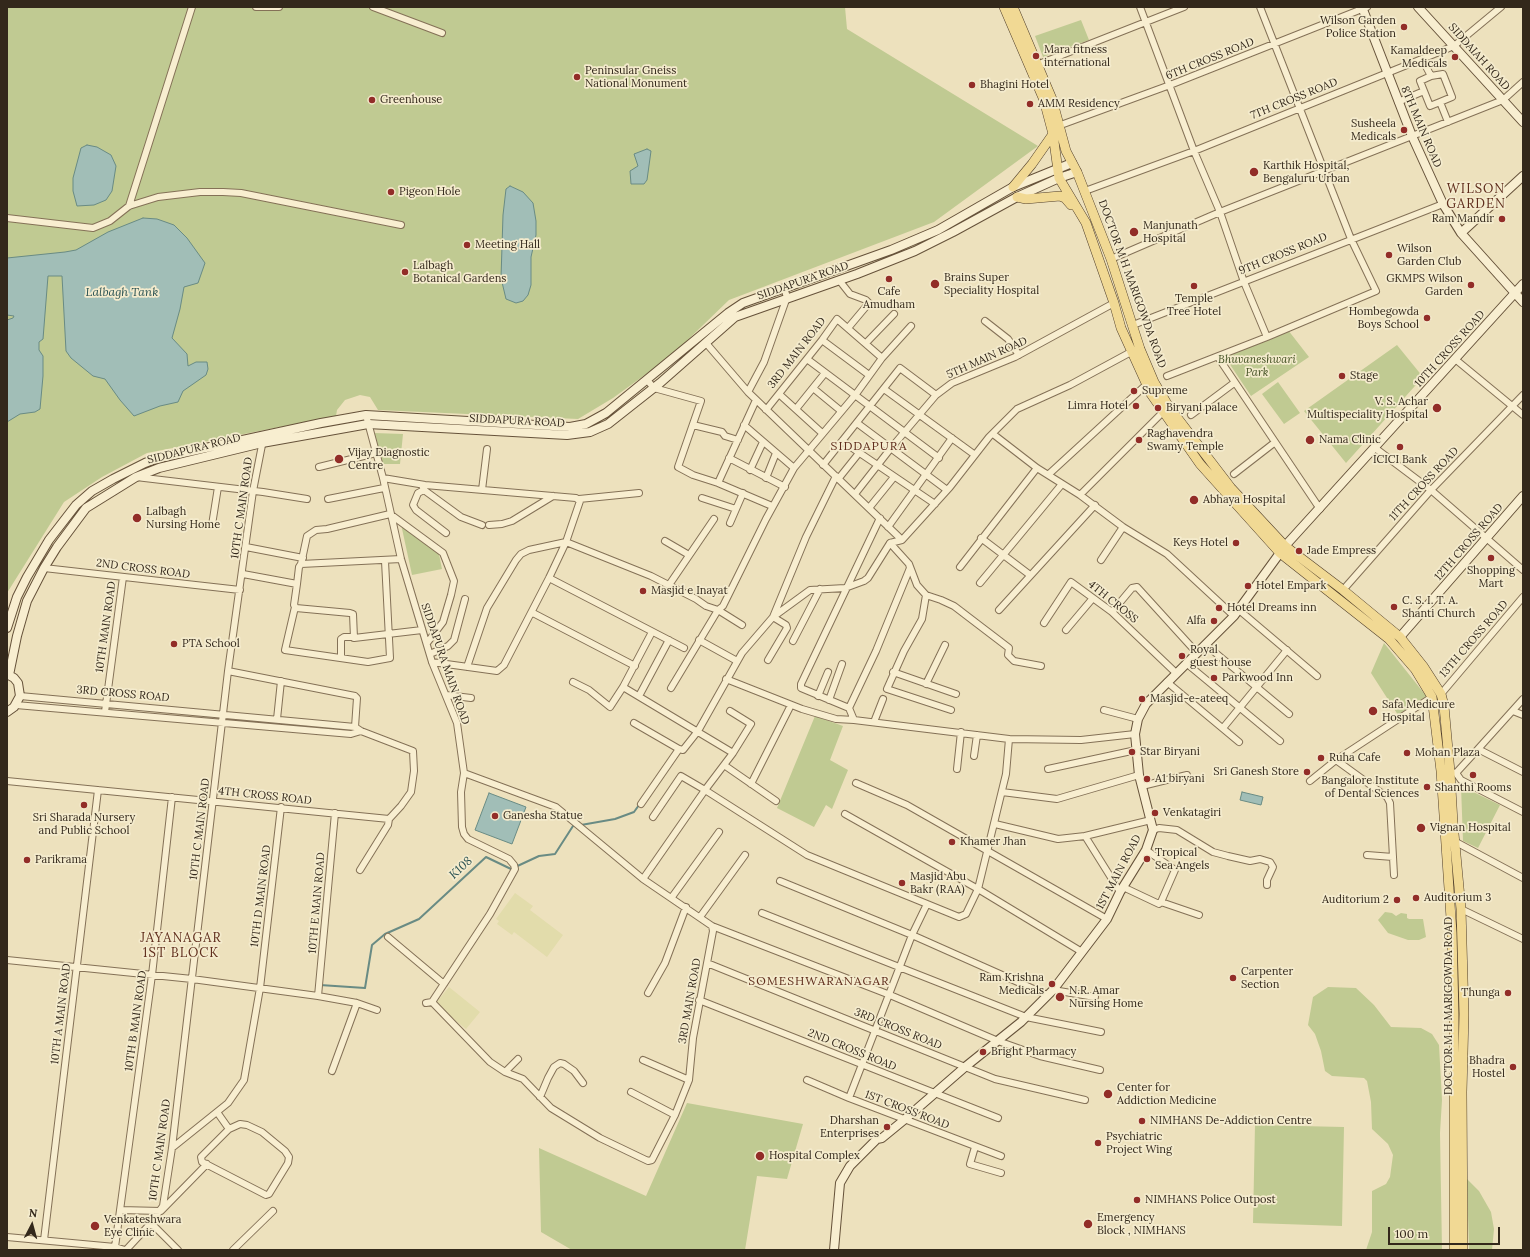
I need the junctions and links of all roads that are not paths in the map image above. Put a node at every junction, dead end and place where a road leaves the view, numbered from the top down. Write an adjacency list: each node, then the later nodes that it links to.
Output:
1 (192, 7): 43 (street)
2 (256, 7): 3 (street)
3 (279, 7)
4 (373, 7): 14 (street)
5 (1004, 7): 30 (main road)
6 (1014, 7): 18 (main road)
7 (1140, 7): 13 (street)
8 (1184, 7): 13 (street)
9 (1260, 7): 15 (street)
10 (1418, 7): 16 (main road, SIDDAIAH ROAD)
11 (1501, 7): 16 (street, 7TH CROSS ROAD)
12 (1364, 8): 15 (street, 6TH CROSS ROAD); 19 (main road, 8TH MAIN ROAD)
13 (1146, 22): 18 (street); 22 (street)
14 (442, 32)
15 (1275, 44): 22 (street, 6TH CROSS ROAD); 27 (street)
16 (1454, 46): 17 (street, 7TH CROSS ROAD); 24 (main road, SIDDAIAH ROAD)
17 (1422, 59): 19 (street, 7TH CROSS ROAD); 20 (street)
18 (1039, 64): 30 (main road)
19 (1386, 73): 25 (main road, 8TH MAIN ROAD); 27 (street, 7TH CROSS ROAD)
20 (1431, 76): 23 (street); 26 (street)
21 (1523, 82): 24 (street)
22 (1170, 85): 30 (street, 6TH CROSS ROAD); 32 (street)
23 (1424, 91): 25 (street); 26 (street)
24 (1503, 100): 28 (street); 29 (main road, SIDDAIAH ROAD)
25 (1398, 102): 31 (main road, 8TH MAIN ROAD)
26 (1440, 102): 28 (street)
27 (1300, 108): 32 (street, 7TH CROSS ROAD); 36 (street)
28 (1448, 122): 31 (street)
29 (1523, 122)
30 (1055, 130): 33 (main road, DOCTOR M H MARIGOWDA ROAD); 34 (main road, DOCTOR M H MARIGOWDA ROAD); 39 (main road)
31 (1412, 136): 36 (street); 42 (main road, 8TH MAIN ROAD)
32 (1194, 151): 40 (street, 7TH CROSS ROAD); 44 (street)
33 (1072, 163): 34 (main road, SIDDAPURA ROAD); 35 (main road, DOCTOR M H MARIGOWDA ROAD)
34 (1057, 168): 38 (main road, DOCTOR M H MARIGOWDA ROAD); 39 (main road, SIDDAPURA ROAD)
35 (1077, 172): 38 (main road, SIDDAPURA ROAD); 40 (main road, DOCTOR M H MARIGOWDA ROAD)
36 (1325, 172): 44 (street); 49 (street)
37 (1523, 176): 48 (main road)
38 (1059, 178): 41 (main road, SIDDAPURA ROAD); 46 (main road, DOCTOR M H MARIGOWDA ROAD)
39 (1013, 187): 54 (main road, SIDDAPURA ROAD)
40 (1085, 191): 50 (main road, DOCTOR M H MARIGOWDA ROAD)
41 (1017, 197): 46 (main road); 51 (main road, SIDDAPURA ROAD)
42 (1442, 204): 48 (main road, 8TH MAIN ROAD); 49 (street, 9TH CROSS ROAD)
43 (129, 206): 45 (street); 47 (street)
44 (1220, 212): 50 (street); 52 (street)
45 (7, 218)
46 (1086, 223): 58 (main road, DOCTOR M H MARIGOWDA ROAD)
47 (401, 225)
48 (1460, 233): 55 (main road, 8TH MAIN ROAD)
49 (1351, 239): 52 (street, 9TH CROSS ROAD); 64 (street)
50 (1111, 259): 61 (main road, DOCTOR M H MARIGOWDA ROAD)
51 (839, 280): 56 (main road, SIDDAPURA ROAD); 63 (street)
52 (1244, 282): 61 (street, 9TH CROSS ROAD); 64 (street)
53 (1523, 284): 55 (main road, 10TH CROSS ROAD)
54 (784, 288): 56 (street); 77 (main road, SIDDAPURA ROAD)
55 (1515, 294): 57 (main road, 8TH MAIN ROAD); 73 (main road, 10TH CROSS ROAD)
56 (786, 297): 66 (main road, SIDDAPURA ROAD); 83 (street)
57 (1523, 302)
58 (1114, 303): 68 (main road, DOCTOR M H MARIGOWDA ROAD); 69 (street, 5TH MAIN ROAD)
59 (894, 314): 67 (street)
60 (985, 321): 69 (street)
61 (1133, 325): 178 (main road, DOCTOR M H MARIGOWDA ROAD)
62 (911, 326): 72 (street)
63 (848, 328): 65 (street, 3RD MAIN ROAD); 67 (street, 3RD MAIN ROAD)
64 (1267, 337): 70 (street)
65 (822, 340): 71 (street, 3RD MAIN ROAD); 75 (street)
66 (706, 343): 80 (main road, SIDDAPURA ROAD); 83 (street)
67 (866, 343): 72 (street, 3RD MAIN ROAD)
68 (1131, 352): 79 (main road, DOCTOR M H MARIGOWDA ROAD); 105 (street)
69 (1019, 355): 86 (street, 5TH MAIN ROAD)
70 (1218, 357): 76 (street); 78 (street)
71 (807, 358): 74 (street); 84 (street, 3RD MAIN ROAD)
72 (882, 358): 75 (street)
73 (1455, 359): 90 (street); 113 (main road, 10TH CROSS ROAD)
74 (825, 373): 81 (street); 85 (street)
75 (869, 375): 85 (street)
76 (1167, 376)
77 (647, 380): 80 (street); 98 (main road, SIDDAPURA ROAD)
78 (1234, 383): 96 (street); 111 (street)
79 (1147, 384): 94 (main road, DOCTOR M H MARIGOWDA ROAD); 129 (street)
80 (654, 388): 100 (main road, SIDDAPURA ROAD); 101 (street)
81 (813, 388): 91 (street); 93 (street)
82 (884, 388): 86 (street); 89 (street); 95 (street)
83 (748, 392): 88 (street)
84 (779, 394): 91 (street); 92 (street, 3RD MAIN ROAD)
85 (856, 394): 89 (street); 93 (street)
86 (936, 395): 95 (street, 5TH MAIN ROAD)
87 (1523, 395): 90 (street, 11TH CROSS ROAD)
88 (756, 400): 92 (street); 102 (street)
89 (870, 406): 99 (street); 103 (street)
90 (1513, 406): 97 (street); 145 (street, 11TH CROSS ROAD)
91 (796, 409): 104 (street)
92 (766, 410): 115 (street)
93 (841, 411): 104 (street)
94 (1163, 412): 150 (street); 178 (main road, DOCTOR M H MARIGOWDA ROAD)
95 (919, 415): 103 (street, 5TH MAIN ROAD); 106 (street)
96 (1191, 415)
97 (1523, 415)
98 (366, 416): 100 (street, SIDDAPURA MAIN ROAD); 107 (main road, SIDDAPURA ROAD)
99 (857, 423): 109 (street); 112 (street)
100 (368, 424): 107 (main road, SIDDAPURA ROAD); 116 (street, SIDDAPURA MAIN ROAD)
101 (693, 425): 108 (street); 136 (street)
102 (744, 425): 108 (street); 110 (street)
103 (904, 432): 112 (street, 5TH MAIN ROAD); 121 (street)
104 (822, 433): 115 (street)
105 (993, 434): 119 (street); 126 (street)
106 (952, 438): 119 (street); 121 (street)
107 (263, 439): 131 (main road, SIDDAPURA ROAD); 146 (street, 10TH C MAIN ROAD); 213 (main road, SIDDAPURA ROAD)
108 (738, 440): 120 (street)
109 (842, 441): 118 (street); 122 (street)
110 (763, 442): 117 (street); 127 (street)
111 (1274, 443): 130 (street); 161 (street)
112 (891, 448): 123 (street, 5TH MAIN ROAD); 128 (street)
113 (1375, 448): 145 (street); 161 (main road, 10TH CROSS ROAD)
114 (487, 449): 142 (street)
115 (808, 450): 122 (street); 125 (street)
116 (376, 453): 124 (street); 134 (street, SIDDAPURA MAIN ROAD)
117 (776, 453): 125 (street); 135 (street)
118 (858, 453): 123 (street); 132 (street)
119 (975, 455): 144 (street)
120 (729, 458): 127 (street); 136 (street)
121 (939, 458): 128 (street)
122 (823, 465): 132 (street)
123 (877, 466): 133 (street); 149 (street, 5TH MAIN ROAD)
124 (319, 467)
125 (794, 468): 140 (street)
126 (1037, 468): 129 (street); 171 (street)
127 (750, 470): 135 (street)
128 (926, 474): 143 (street); 144 (street)
129 (1049, 474): 137 (street)
130 (1234, 474)
131 (136, 477): 138 (street); 187 (main road, SIDDAPURA ROAD)
132 (838, 477): 149 (street); 210 (street)
133 (894, 477): 143 (street); 160 (street)
134 (383, 478): 139 (street); 141 (street, SIDDAPURA MAIN ROAD)
135 (766, 478): 140 (street)
136 (718, 483): 148 (street)
137 (1062, 484): 150 (street); 180 (street)
138 (218, 487): 146 (street); 167 (street)
139 (423, 487): 142 (street); 151 (street); 170 (street)
140 (785, 487): 159 (street)
141 (384, 488): 156 (street); 163 (street, SIDDAPURA MAIN ROAD)
142 (482, 490): 151 (street)
143 (914, 490): 157 (street); 168 (street)
144 (947, 490): 157 (street)
145 (1431, 490): 172 (street); 199 (street, 11TH CROSS ROAD)
146 (253, 491): 154 (street); 177 (street, 10TH C MAIN ROAD)
147 (639, 493): 155 (street)
148 (742, 494): 159 (street); 162 (street)
149 (854, 494): 160 (street)
150 (1080, 495): 158 (street)
151 (553, 496): 155 (street)
152 (1523, 496): 172 (main road, 12TH CROSS ROAD)
153 (702, 498): 162 (street)
154 (308, 499)
155 (579, 499): 175 (street)
156 (328, 500)
157 (935, 504): 173 (street)
158 (1095, 505): 169 (street); 190 (street)
159 (772, 506): 205 (street)
160 (869, 508): 164 (street)
161 (1320, 509): 178 (main road, 10TH CROSS ROAD)
162 (736, 510): 166 (street)
163 (390, 514): 181 (street, SIDDAPURA MAIN ROAD); 183 (street); 223 (street)
164 (880, 518): 168 (street); 196 (street)
165 (714, 519): 179 (street)
166 (730, 523)
167 (212, 525)
168 (888, 527): 173 (street)
169 (1123, 527): 182 (street); 209 (street)
170 (446, 533)
171 (981, 538): 180 (street); 186 (street)
172 (1486, 539): 188 (street); 219 (main road, 12TH CROSS ROAD)
173 (902, 540): 176 (street)
174 (665, 541): 179 (street)
175 (566, 542): 192 (street); 195 (street); 236 (street)
176 (890, 543): 185 (street); 196 (street)
177 (246, 546): 183 (street); 189 (street, 10TH C MAIN ROAD)
178 (1283, 550): 199 (main road, DOCTOR M H MARIGOWDA ROAD); 209 (main road, 1ST MAIN ROAD); 260 (main road, DOCTOR M H MARIGOWDA ROAD)
179 (688, 554): 195 (street)
180 (1002, 554): 190 (street); 193 (street)
181 (401, 559): 184 (street); 214 (street, SIDDAPURA MAIN ROAD)
182 (1101, 560)
183 (302, 561): 184 (street); 194 (street)
184 (385, 561): 217 (street)
185 (909, 564): 200 (street); 267 (street)
186 (960, 567)
187 (44, 568): 191 (street, 2ND CROSS ROAD); 243 (main road, SIDDAPURA ROAD)
188 (1523, 570)
189 (243, 574): 194 (street); 198 (street, 10TH C MAIN ROAD)
190 (1030, 575): 206 (street)
191 (123, 577): 198 (street, 2ND CROSS ROAD); 264 (street, 10TH MAIN ROAD)
192 (549, 578): 208 (street); 226 (street)
193 (980, 583)
194 (297, 584): 204 (street)
195 (669, 585): 205 (street)
196 (845, 588): 197 (street); 258 (street)
197 (820, 589): 210 (street); 222 (street)
198 (240, 590): 239 (street, 10TH C MAIN ROAD)
199 (1343, 590): 219 (main road, DOCTOR M H MARIGOWDA ROAD)
200 (926, 596): 238 (street); 241 (street)
201 (1523, 597): 254 (street, 13TH CROSS ROAD)
202 (1093, 598): 207 (street, 4TH CROSS); 211 (street, 4TH CROSS); 215 (street)
203 (465, 599): 229 (street)
204 (295, 607): 218 (street); 230 (street)
205 (718, 610): 212 (street); 221 (street)
206 (999, 610)
207 (1112, 612): 228 (street); 242 (street, 4TH CROSS)
208 (533, 613): 236 (street); 237 (street)
209 (1237, 613): 224 (main road, 1ST MAIN ROAD); 227 (street)
210 (773, 617): 231 (street); 232 (street)
211 (1044, 623)
212 (742, 625)
213 (7, 628)
214 (422, 630): 217 (street); 223 (street, SIDDAPURA MAIN ROAD)
215 (1066, 630)
216 (652, 632): 237 (street)
217 (389, 635): 218 (street); 230 (street)
218 (353, 637): 230 (street)
219 (1400, 637): 254 (main road, DOCTOR M H MARIGOWDA ROAD)
220 (669, 640): 257 (street)
221 (698, 640): 232 (street); 251 (street)
222 (793, 641)
223 (427, 643): 229 (street, SIDDAPURA MAIN ROAD)
224 (1206, 645): 228 (main road, 1ST MAIN ROAD); 252 (street)
225 (945, 646): 249 (street)
226 (684, 648)
227 (1287, 650): 244 (street); 252 (street)
228 (1197, 653): 234 (main road, 1ST MAIN ROAD)
229 (430, 654): 233 (street, SIDDAPURA MAIN ROAD)
230 (341, 658)
231 (768, 660)
232 (737, 661): 245 (street)
233 (432, 662): 236 (street); 255 (street, SIDDAPURA MAIN ROAD)
234 (1186, 663): 242 (main road, 1ST MAIN ROAD); 268 (street)
235 (842, 664): 263 (street)
236 (467, 666)
237 (635, 666): 250 (street)
238 (1041, 666)
239 (228, 671): 246 (street); 275 (street, 10TH C MAIN ROAD)
240 (828, 672): 258 (street)
241 (893, 672): 249 (street); 269 (street)
242 (1176, 673): 248 (main road, 1ST MAIN ROAD)
243 (8, 674): 256 (main road)
244 (1317, 676)
245 (726, 679): 266 (street); 286 (street)
246 (281, 681): 278 (street); 284 (street)
247 (573, 682): 250 (street)
248 (1167, 682): 279 (main road, 1ST MAIN ROAD); 285 (street)
249 (926, 684): 253 (street)
250 (623, 687): 257 (street)
251 (671, 688)
252 (1257, 688): 268 (street); 276 (street)
253 (956, 694)
254 (1441, 694): 303 (main road, DOCTOR M H MARIGOWDA ROAD)
255 (446, 695): 259 (street); 305 (street, SIDDAPURA MAIN ROAD)
256 (20, 696): 264 (street, 3RD CROSS ROAD); 265 (main road)
257 (638, 696): 286 (street)
258 (818, 696): 263 (street)
259 (471, 698)
260 (1432, 698): 299 (street); 417 (main road, DOCTOR M H MARIGOWDA ROAD)
261 (883, 699): 282 (street)
262 (1523, 699): 272 (street)
263 (829, 700): 267 (street)
264 (106, 703): 274 (street, 10TH MAIN ROAD); 275 (street, 3RD CROSS ROAD)
265 (16, 705): 273 (main road); 274 (street)
266 (791, 705): 280 (street); 311 (street)
267 (849, 708): 280 (street)
268 (1240, 708): 285 (street); 292 (street)
269 (951, 710)
270 (1104, 710): 279 (street)
271 (730, 711): 297 (street)
272 (1513, 711): 277 (street); 295 (street)
273 (7, 712)
274 (105, 712): 281 (street)
275 (224, 713): 278 (street, 3RD CROSS ROAD); 281 (street, 10TH C MAIN ROAD)
276 (1289, 714)
277 (1523, 715)
278 (277, 719): 284 (street, 3RD CROSS ROAD)
279 (1138, 719): 289 (main road, 1ST MAIN ROAD)
280 (854, 720): 282 (street)
281 (223, 722): 287 (street); 317 (street, 10TH C MAIN ROAD)
282 (874, 722): 288 (street)
283 (634, 723): 294 (street)
284 (356, 727): 287 (street)
285 (1223, 728): 293 (street)
286 (698, 730): 294 (street); 297 (street)
287 (361, 732): 325 (street)
288 (961, 732): 290 (street); 301 (street)
289 (1135, 734): 291 (street); 296 (main road, 1ST MAIN ROAD)
290 (977, 735): 291 (street); 298 (street)
291 (1009, 739): 315 (street)
292 (1280, 741)
293 (1239, 742)
294 (679, 749): 319 (street)
295 (1478, 749): 303 (street); 304 (street)
296 (1136, 750): 302 (street); 306 (main road, 1ST MAIN ROAD)
297 (733, 752): 300 (street)
298 (974, 756)
299 (1336, 760): 309 (street); 336 (street)
300 (724, 765): 311 (street); 314 (street)
301 (957, 769)
302 (1048, 769)
303 (1453, 772): 321 (street); 331 (main road, DOCTOR M H MARIGOWDA ROAD)
304 (1523, 772)
305 (464, 774): 340 (street); 365 (street, SIDDAPURA MAIN ROAD)
306 (1139, 775): 312 (main road, 1ST MAIN ROAD); 315 (street)
307 (1187, 775): 312 (street)
308 (7, 781): 313 (street, 4TH CROSS ROAD)
309 (1310, 781)
310 (856, 783): 333 (street)
311 (751, 784): 318 (street)
312 (1142, 786): 326 (main road, 1ST MAIN ROAD)
313 (98, 790): 316 (street, 4TH CROSS ROAD); 361 (street, 10TH A MAIN ROAD)
314 (705, 790): 324 (street); 340 (street); 347 (street)
315 (1002, 792): 327 (street)
316 (172, 797): 317 (street, 4TH CROSS ROAD); 363 (street, 10TH B MAIN ROAD)
317 (213, 801): 320 (street, 4TH CROSS ROAD); 364 (street, 10TH C MAIN ROAD)
318 (776, 801)
319 (641, 804)
320 (282, 807): 322 (street, 4TH CROSS ROAD); 366 (street, 10TH D MAIN ROAD)
321 (1523, 812)
322 (335, 813): 325 (street, 4TH CROSS ROAD); 370 (street, 10TH E MAIN ROAD)
323 (845, 814): 343 (street)
324 (653, 817)
325 (389, 818): 337 (street)
326 (1151, 820): 328 (main road, 1ST MAIN ROAD); 330 (street)
327 (995, 824): 330 (street); 333 (street)
328 (1153, 830): 332 (main road, 1ST MAIN ROAD); 342 (street)
329 (719, 832): 345 (street)
330 (1085, 836): 344 (street)
331 (1454, 841): 339 (street); 349 (main road, DOCTOR M H MARIGOWDA ROAD)
332 (1146, 850): 344 (main road, 1ST MAIN ROAD); 346 (street)
333 (989, 851): 343 (street); 353 (street)
334 (745, 855): 352 (street)
335 (1367, 855): 336 (street)
336 (1393, 857): 338 (street)
337 (360, 870)
338 (1394, 876)
339 (1523, 878)
340 (643, 879): 345 (street)
341 (780, 881): 355 (street)
342 (1267, 885)
343 (978, 889): 347 (street); 358 (street)
344 (1122, 890): 346 (street); 353 (main road, 1ST MAIN ROAD)
345 (672, 897): 348 (street)
346 (1161, 902): 351 (street)
347 (927, 904): 355 (street)
348 (686, 907): 352 (street); 367 (street)
349 (1461, 909): 357 (street); 418 (main road, DOCTOR M H MARIGOWDA ROAD)
350 (762, 913): 362 (street)
351 (1199, 915)
352 (700, 917): 354 (street)
353 (1106, 919): 358 (main road, 1ST MAIN ROAD)
354 (712, 926): 360 (street, 3RD MAIN ROAD); 369 (street)
355 (912, 935): 362 (street); 368 (street)
356 (388, 937): 365 (street)
357 (1523, 939)
358 (1082, 952): 368 (main road, 1ST MAIN ROAD)
359 (7, 960): 361 (street)
360 (707, 963): 372 (street, 3RD MAIN ROAD); 376 (street, 3RD CROSS ROAD)
361 (77, 967): 363 (street); 410 (street, 10TH A MAIN ROAD)
362 (900, 967): 369 (street); 375 (street)
363 (152, 975): 364 (street); 405 (street, 10TH B MAIN ROAD)
364 (192, 978): 366 (street); 401 (street, 10TH C MAIN ROAD)
365 (444, 984): 385 (street)
366 (260, 988): 370 (street); 394 (street, 10TH D MAIN ROAD)
367 (648, 992)
368 (1050, 992): 371 (street); 375 (main road, 1ST MAIN ROAD)
369 (890, 995): 376 (street); 378 (street)
370 (318, 996): 373 (street)
371 (1095, 997)
372 (699, 1000): 381 (street, 2ND CROSS ROAD); 386 (street, 3RD MAIN ROAD)
373 (357, 1003): 374 (street); 384 (street)
374 (377, 1010)
375 (1026, 1017): 377 (street); 378 (main road, 1ST MAIN ROAD)
376 (874, 1030): 381 (street); 382 (street, 3RD CROSS ROAD)
377 (1101, 1032)
378 (998, 1041): 382 (main road, 1ST MAIN ROAD); 383 (street)
379 (518, 1059): 385 (street)
380 (643, 1060): 386 (street)
381 (861, 1065): 390 (street, 2ND CROSS ROAD); 392 (street)
382 (965, 1067): 390 (main road, 1ST MAIN ROAD); 393 (street, 3RD CROSS ROAD)
383 (1100, 1070)
384 (332, 1071)
385 (505, 1072): 391 (street)
386 (689, 1080): 395 (street, 3RD MAIN ROAD)
387 (808, 1080): 392 (street, 1ST CROSS ROAD)
388 (583, 1083): 391 (street)
389 (631, 1092): 395 (street)
390 (934, 1094): 396 (street, 2ND CROSS ROAD); 397 (main road, 1ST MAIN ROAD)
391 (540, 1097): 395 (street, 3RD MAIN ROAD)
392 (849, 1098): 397 (street, 1ST CROSS ROAD)
393 (1086, 1100)
394 (216, 1112): 398 (street); 401 (street, 10TH D MAIN ROAD)
395 (675, 1114)
396 (998, 1118)
397 (904, 1120): 399 (main road, 1ST MAIN ROAD); 400 (street, 1ST CROSS ROAD)
398 (229, 1129): 403 (street); 403 (street)
399 (882, 1138): 415 (main road); 416 (main road)
400 (975, 1147): 402 (street, 1ST CROSS ROAD); 404 (street)
401 (172, 1148): 406 (street, 10TH C MAIN ROAD)
402 (1001, 1156)
403 (207, 1164): 406 (street)
404 (1001, 1173)
405 (120, 1210): 406 (street); 411 (street, 10TH B MAIN ROAD)
406 (161, 1211): 408 (street, 10TH C MAIN ROAD)
407 (273, 1211): 414 (street)
408 (151, 1223): 412 (street); 413 (street)
409 (7, 1237): 410 (street)
410 (44, 1240): 411 (street)
411 (115, 1247): 412 (street)
412 (126, 1250)
413 (178, 1250)
414 (234, 1250)
415 (834, 1250)
416 (838, 1250)
417 (1454, 1250)
418 (1463, 1250)

